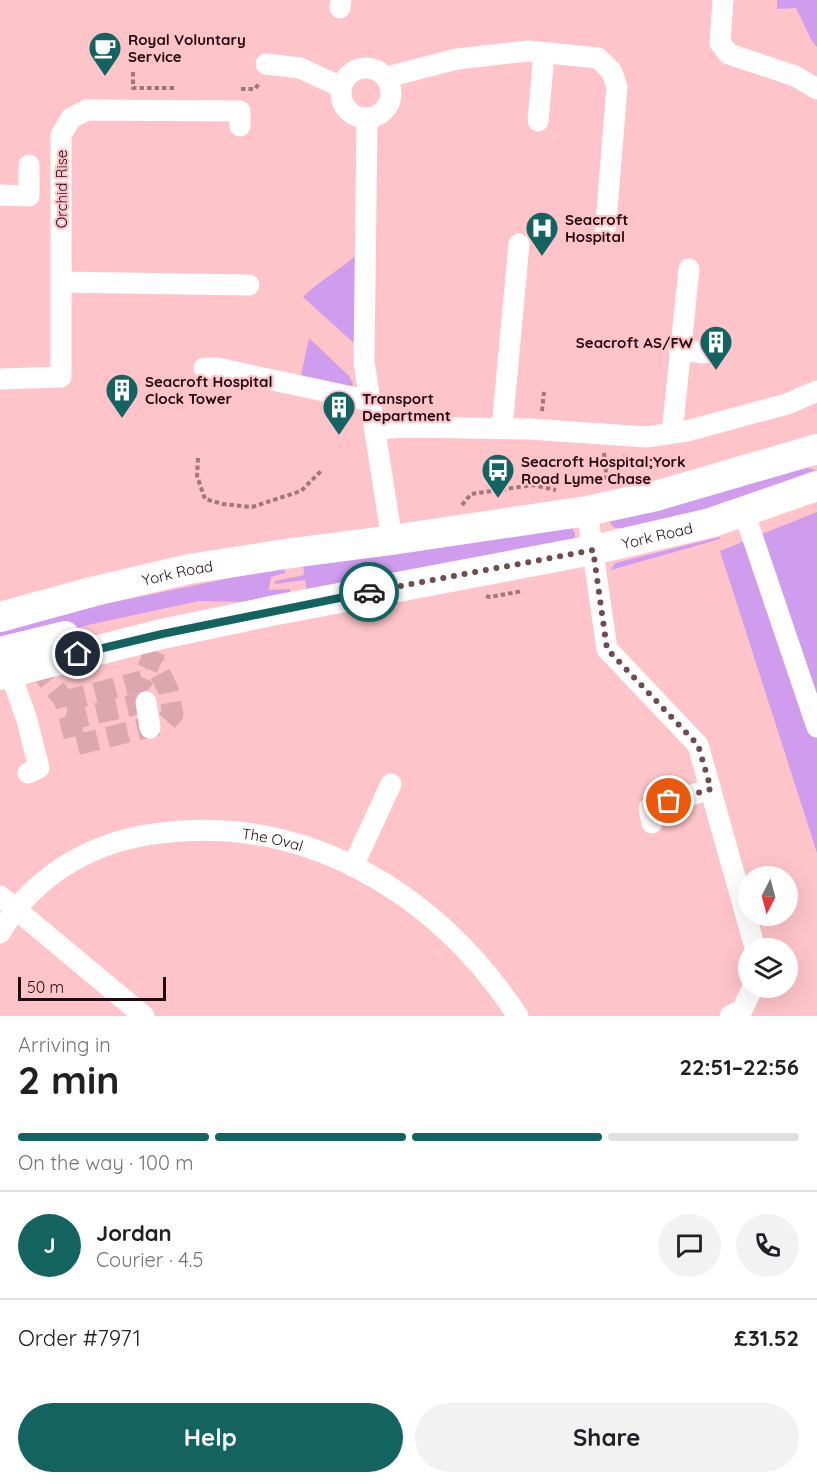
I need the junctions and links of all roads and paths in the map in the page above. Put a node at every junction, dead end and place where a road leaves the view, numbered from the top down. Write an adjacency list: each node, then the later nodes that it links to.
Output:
1 (723, 0): 9 (street)
2 (544, 53): 5 (street); 11 (street); 15 (street)
3 (269, 64): 6 (street); 8 (path)
4 (133, 72): 7 (path)
5 (387, 77): 6 (street); 10 (street)
6 (341, 87): 10 (street)
7 (177, 88)
8 (232, 89)
9 (817, 89)
10 (367, 118): 25 (street)
11 (538, 121)
12 (240, 126): 18 (street, Orchid Rise)
13 (29, 165): 14 (street)
14 (0, 195)
15 (605, 234)
16 (519, 244): 27 (street)
17 (689, 269): 20 (street)
18 (61, 282): 19 (street); 23 (street, Orchid Rise)
19 (249, 285)
20 (679, 350): 21 (street); 28 (street)
21 (704, 353)
22 (204, 368): 25 (street)
23 (0, 380)
24 (817, 391): 28 (street)
25 (371, 401): 26 (street)
26 (375, 429): 27 (street); 37 (street)
27 (502, 429): 28 (street)
28 (672, 433)
29 (817, 449): 35 (highway, York Road)
30 (604, 456): 33 (path)
31 (198, 458): 32 (path)
32 (321, 471)
33 (607, 482)
34 (817, 486): 36 (highway, York Road)
35 (587, 511): 37 (highway, York Road); 38 (street)
36 (744, 512): 38 (highway, York Road); 44 (street)
37 (392, 540): 41 (highway, York Road)
38 (593, 550): 42 (highway, York Road); 48 (street)
39 (528, 590): 40 (path)
40 (490, 597)
41 (0, 617)
42 (4, 666): 46 (street)
43 (146, 702): 45 (street)
44 (817, 727)
45 (150, 728)
46 (28, 773)
47 (391, 784): 50 (street)
48 (711, 789): 49 (street); 53 (street)
49 (652, 823)
50 (353, 866): 51 (street, The Oval); 56 (street, The Oval)
51 (8, 902): 52 (street, The Oval); 55 (street)
52 (0, 933)
53 (752, 938)
54 (748, 998): 57 (street)
55 (144, 1016)
56 (518, 1016)
57 (730, 1016)

